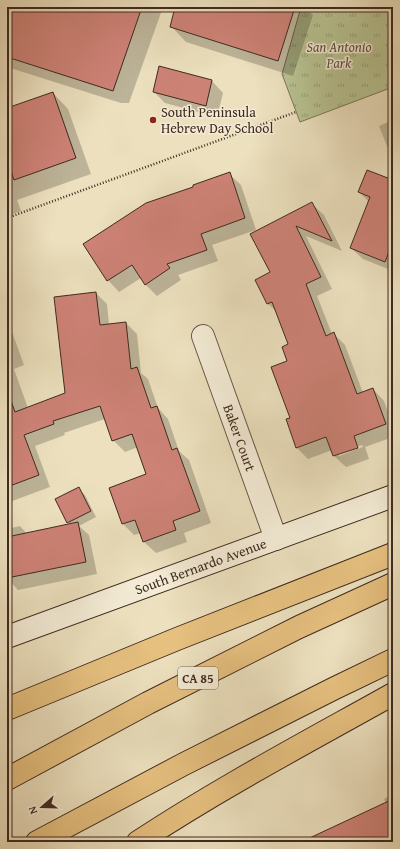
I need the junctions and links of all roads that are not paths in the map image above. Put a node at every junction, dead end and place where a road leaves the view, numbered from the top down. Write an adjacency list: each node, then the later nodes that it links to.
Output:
1 (203, 336): 3 (street, Baker Court)
2 (393, 496): 3 (street, South Bernardo Avenue)
3 (276, 539): 6 (street, South Bernardo Avenue)
4 (393, 554): 9 (highway)
5 (393, 584): 10 (highway, CA 85)
6 (7, 637)
7 (393, 660): 11 (highway)
8 (393, 694): 12 (highway)
9 (7, 709)
10 (7, 779)
11 (37, 842)
12 (138, 842)

